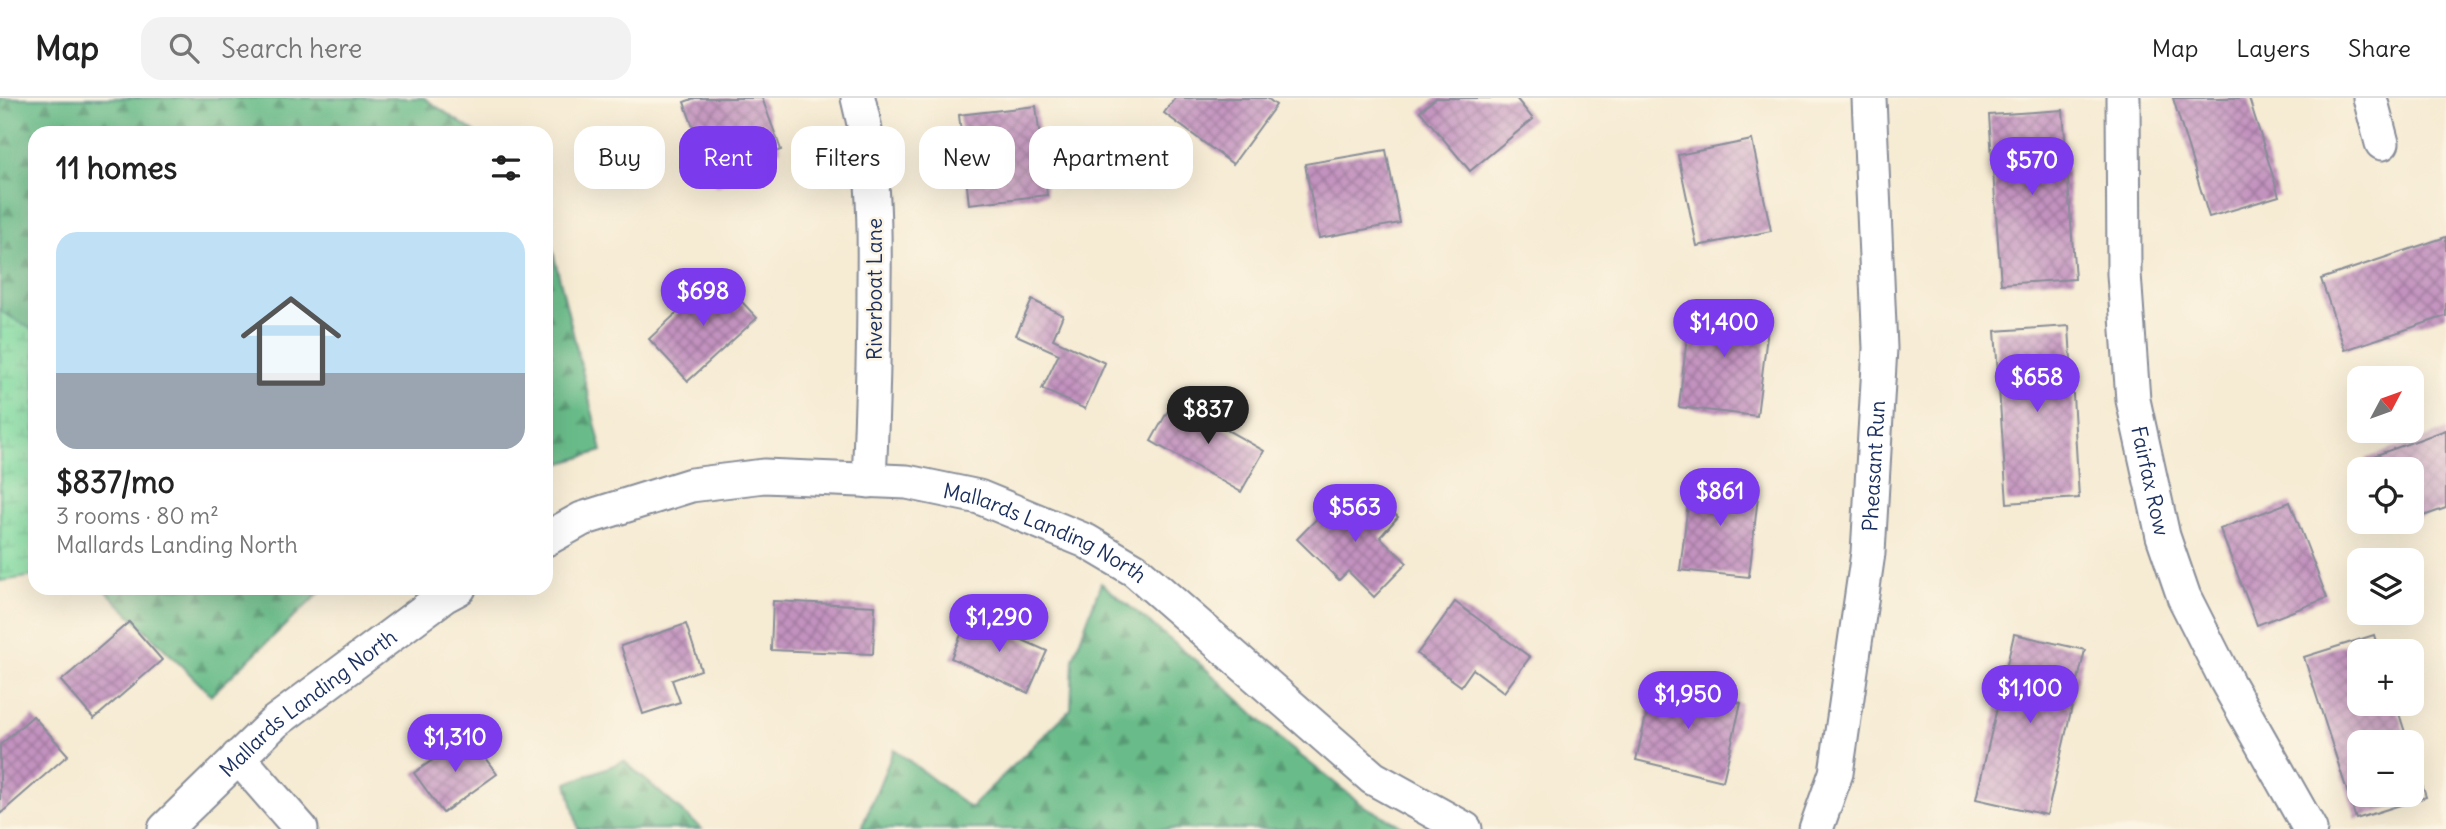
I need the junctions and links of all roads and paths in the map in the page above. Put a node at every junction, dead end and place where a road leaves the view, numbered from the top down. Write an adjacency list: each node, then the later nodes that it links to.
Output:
1 (858, 98): 6 (street, Riverboat Lane)
2 (1869, 98): 13 (street, Pheasant Run)
3 (2123, 98): 14 (street, Fairfax Row)
4 (2370, 98): 5 (street)
5 (2382, 143)
6 (869, 481): 7 (street, Mallards Landing North); 12 (street, Mallards Landing North)
7 (553, 535)
8 (446, 595): 9 (street, Mallards Landing North)
9 (238, 757): 10 (street, Mallards Landing North); 11 (street)
10 (165, 829)
11 (301, 829)
12 (1465, 829)
13 (1816, 829)
14 (2310, 829)

